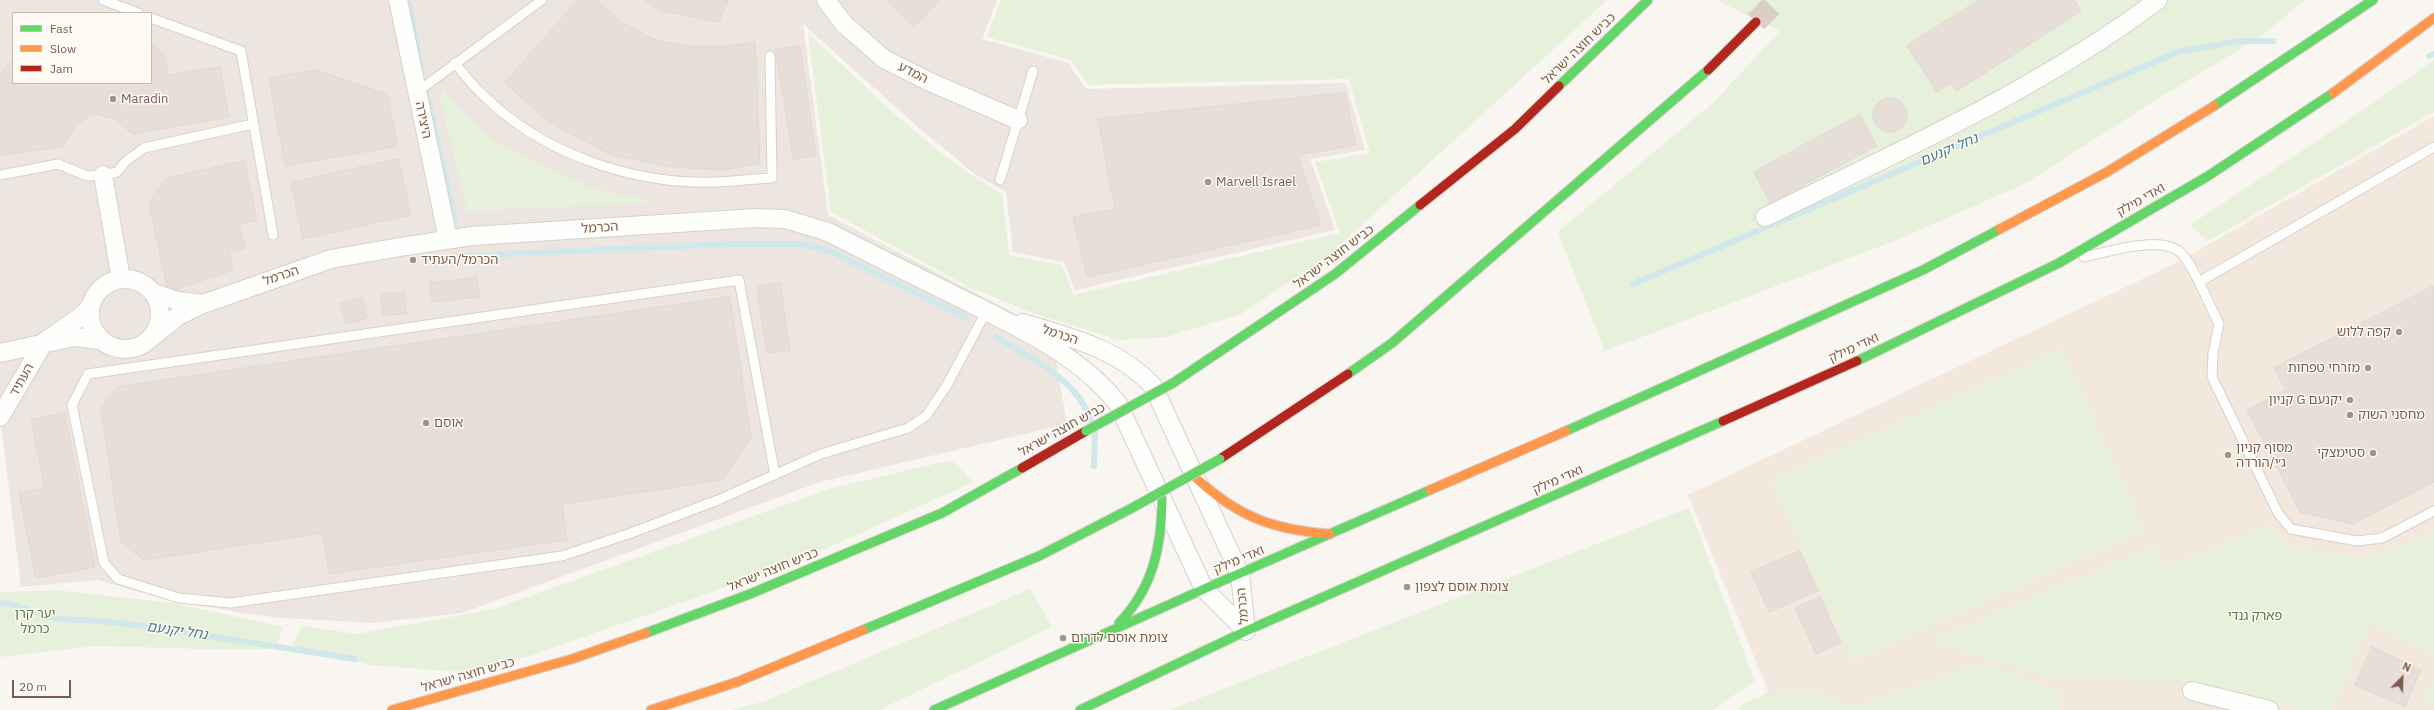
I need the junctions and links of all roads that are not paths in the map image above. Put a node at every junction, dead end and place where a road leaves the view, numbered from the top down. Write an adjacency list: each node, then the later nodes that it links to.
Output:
1 (103, 0): 8 (lane)
2 (398, 0): 15 (street, היצירה)
3 (542, 0): 13 (lane)
4 (826, 0): 16 (street, המדע)
5 (1648, 0): 47 (main road, כביש חוצה ישראל, bridge)
6 (2158, 0): 22 (street)
7 (2373, 0): 41 (main road, ואדי מילק)
8 (135, 12)
9 (152, 18): 17 (lane)
10 (2434, 18): 25 (main road, ואדי מילק)
11 (1756, 22): 48 (main road, bridge)
12 (770, 56): 13 (lane)
13 (455, 63): 15 (lane)
14 (1034, 71): 16 (lane)
15 (417, 92): 24 (street, היצירה)
16 (1018, 120): 21 (lane)
17 (253, 124): 20 (lane); 23 (lane)
18 (2434, 147): 27 (lane)
19 (0, 175): 20 (lane)
20 (103, 175): 26 (street)
21 (1000, 180)
22 (1765, 217)
23 (273, 235)
24 (448, 240): 29 (street, הכרמל); 31 (street, הכרמל)
25 (2059, 263): 27 (lane); 45 (main road, ואדי מילק)
26 (121, 279): 28 (street); 30 (street)
27 (2199, 282): 40 (lane)
28 (154, 293): 29 (street, הכרמל); 32 (street)
29 (203, 304): 32 (street, הכרמל)
30 (90, 307): 33 (street); 34 (street)
31 (986, 312): 37 (lane); 38 (street, הכרמל); 39 (street, הכרמל)
32 (151, 338): 33 (street)
33 (101, 340): 34 (street)
34 (44, 342): 35 (street); 36 (street, העתיד)
35 (0, 353)
36 (0, 417)
37 (775, 475): 37 (lane)
38 (1196, 478): 41 (main road); 42 (street, הכרמל)
39 (1162, 498): 43 (street, הכרמל); 44 (main road)
40 (2434, 511)
41 (1333, 534): 42 (main road, ואדי מילק)
42 (1240, 574): 43 (main road, ואדי מילק); 45 (street, הכרמל)
43 (1204, 589): 44 (main road, ואדי מילק); 45 (street, הכרמל)
44 (1114, 628): 49 (main road, ואדי מילק)
45 (1246, 631): 50 (main road, ואדי מילק)
46 (2192, 691): 51 (street)
47 (392, 710)
48 (651, 710)
49 (934, 710)
50 (1080, 710)
51 (2268, 710)

